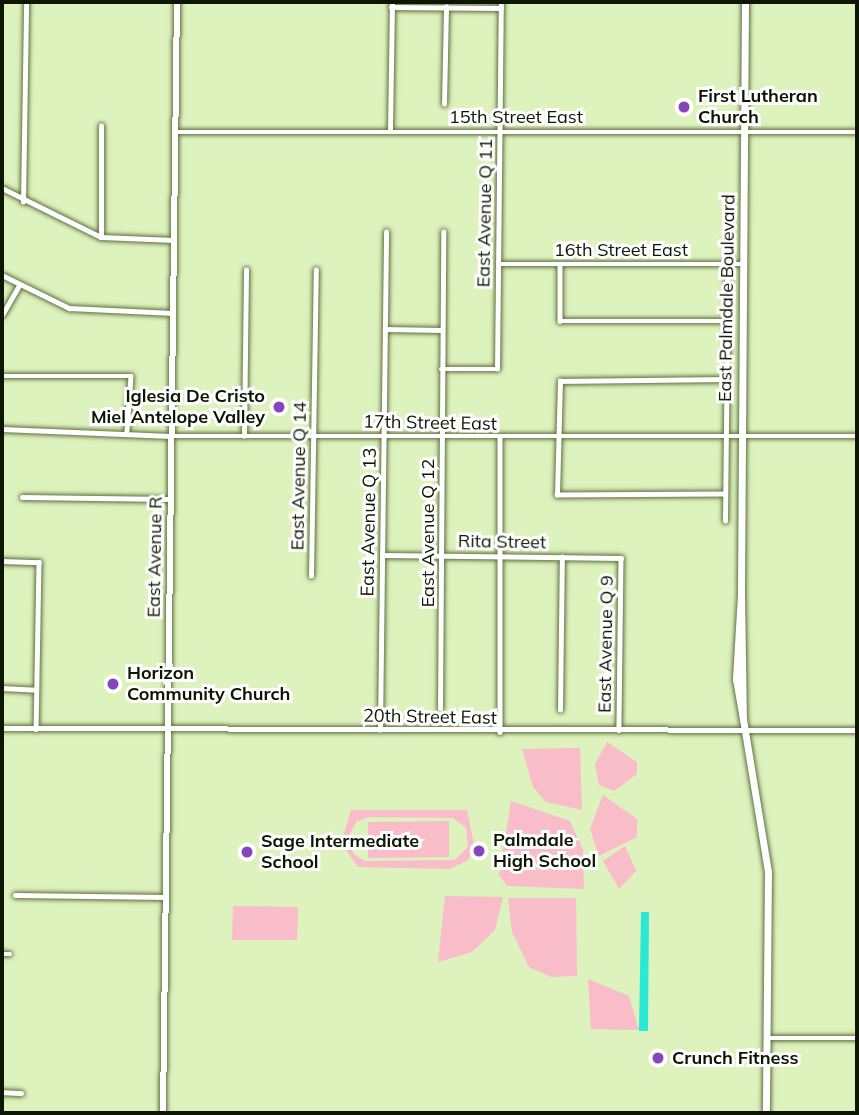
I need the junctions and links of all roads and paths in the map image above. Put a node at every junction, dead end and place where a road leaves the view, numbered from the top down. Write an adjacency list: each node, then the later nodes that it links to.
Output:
1 (26, 2): 15 (street)
2 (177, 2): 12 (main road, East Avenue R)
3 (745, 2): 11 (highway, East Palmdale Boulevard)
4 (391, 4): 6 (street); 9 (street)
5 (501, 5): 6 (street); 10 (street, East Avenue Q 11)
6 (446, 7): 7 (street)
7 (444, 104)
8 (101, 126): 18 (street)
9 (390, 130): 10 (street, 15th Street East); 12 (street, 15th Street East)
10 (500, 131): 11 (street, 15th Street East); 21 (street, East Avenue Q 11)
11 (744, 131): 13 (street, 15th Street East); 24 (highway, East Palmdale Boulevard)
12 (176, 132): 20 (main road, East Avenue R)
13 (857, 132)
14 (2, 188): 15 (street)
15 (23, 202): 18 (street)
16 (386, 232): 32 (street, East Avenue Q 13)
17 (443, 232): 33 (street, East Avenue Q 12)
18 (101, 237): 20 (street)
19 (727, 237): 23 (street, East Palmdale Boulevard)
20 (174, 240): 29 (main road, East Avenue R)
21 (498, 264): 22 (street, 16th Street East); 34 (street, East Avenue Q 11)
22 (560, 264): 23 (street, 16th Street East); 31 (street)
23 (727, 264): 24 (street, 16th Street East); 31 (street, East Palmdale Boulevard)
24 (743, 264): 46 (highway, East Palmdale Boulevard)
25 (246, 270): 40 (street)
26 (316, 270): 41 (street, East Avenue Q 14)
27 (2, 275): 28 (street)
28 (19, 285): 29 (street); 30 (street)
29 (173, 313): 39 (main road, East Avenue R)
30 (2, 315)
31 (727, 321): 36 (street, East Palmdale Boulevard)
32 (385, 329): 33 (street); 42 (street, East Avenue Q 13)
33 (441, 330): 34 (street, East Avenue Q 12)
34 (441, 369): 44 (street, East Avenue Q 12)
35 (2, 376): 38 (street)
36 (726, 379): 45 (street, East Palmdale Boulevard); 48 (street)
37 (2, 429): 38 (street, 17th Street East)
38 (127, 431): 39 (street, 17th Street East)
39 (171, 436): 40 (street, 17th Street East); 51 (main road, East Avenue R)
40 (244, 436): 41 (street, 17th Street East)
41 (314, 436): 42 (street, 17th Street East); 59 (street, East Avenue Q 14)
42 (384, 436): 44 (street, 17th Street East); 53 (street, East Avenue Q 13)
43 (857, 436): 46 (street, 17th Street East)
44 (442, 437): 47 (street, 17th Street East); 54 (street, East Avenue Q 12)
45 (726, 437): 46 (street, 17th Street East); 48 (street, 17th Street East); 49 (street, East Palmdale Boulevard)
46 (741, 437): 60 (highway, East Palmdale Boulevard)
47 (500, 438): 48 (street, 17th Street East); 55 (street)
48 (559, 439): 49 (street)
49 (725, 494): 52 (street, East Palmdale Boulevard)
50 (22, 497): 51 (street)
51 (170, 499): 70 (main road, East Avenue R)
52 (725, 520)
53 (382, 555): 54 (street, Rita Street); 71 (street, East Avenue Q 13)
54 (442, 555): 55 (street, Rita Street); 65 (street, East Avenue Q 12)
55 (503, 556): 56 (street, Rita Street); 75 (street)
56 (562, 557): 57 (street, Rita Street); 66 (street)
57 (621, 558): 72 (street, East Avenue Q 9)
58 (2, 561): 64 (street)
59 (312, 576)
60 (741, 594): 61 (highway, East Palmdale Boulevard); 62 (highway, East Palmdale Boulevard)
61 (736, 618): 62 (highway); 67 (highway, East Palmdale Boulevard)
62 (744, 655): 67 (highway, East Palmdale Boulevard)
63 (2, 688): 64 (street)
64 (36, 690): 69 (street)
65 (440, 709)
66 (560, 710)
67 (743, 719): 74 (highway, East Palmdale Boulevard)
68 (2, 728): 69 (street, 20th Street East)
69 (36, 729): 70 (street, 20th Street East)
70 (167, 730): 71 (street, 20th Street East); 77 (main road, East Avenue R)
71 (380, 730): 75 (street, 20th Street East)
72 (619, 730): 74 (street, 20th Street East); 75 (street, 20th Street East)
73 (857, 730): 74 (street, 20th Street East)
74 (745, 731): 80 (highway, East Palmdale Boulevard)
75 (500, 732)
76 (15, 895): 77 (street)
77 (166, 897): 84 (main road, East Avenue R)
78 (2, 954): 79 (street)
79 (10, 954)
80 (766, 1038): 81 (street); 85 (highway, East Palmdale Boulevard)
81 (857, 1038)
82 (2, 1093): 83 (street)
83 (21, 1093)
84 (163, 1113)
85 (766, 1113)

